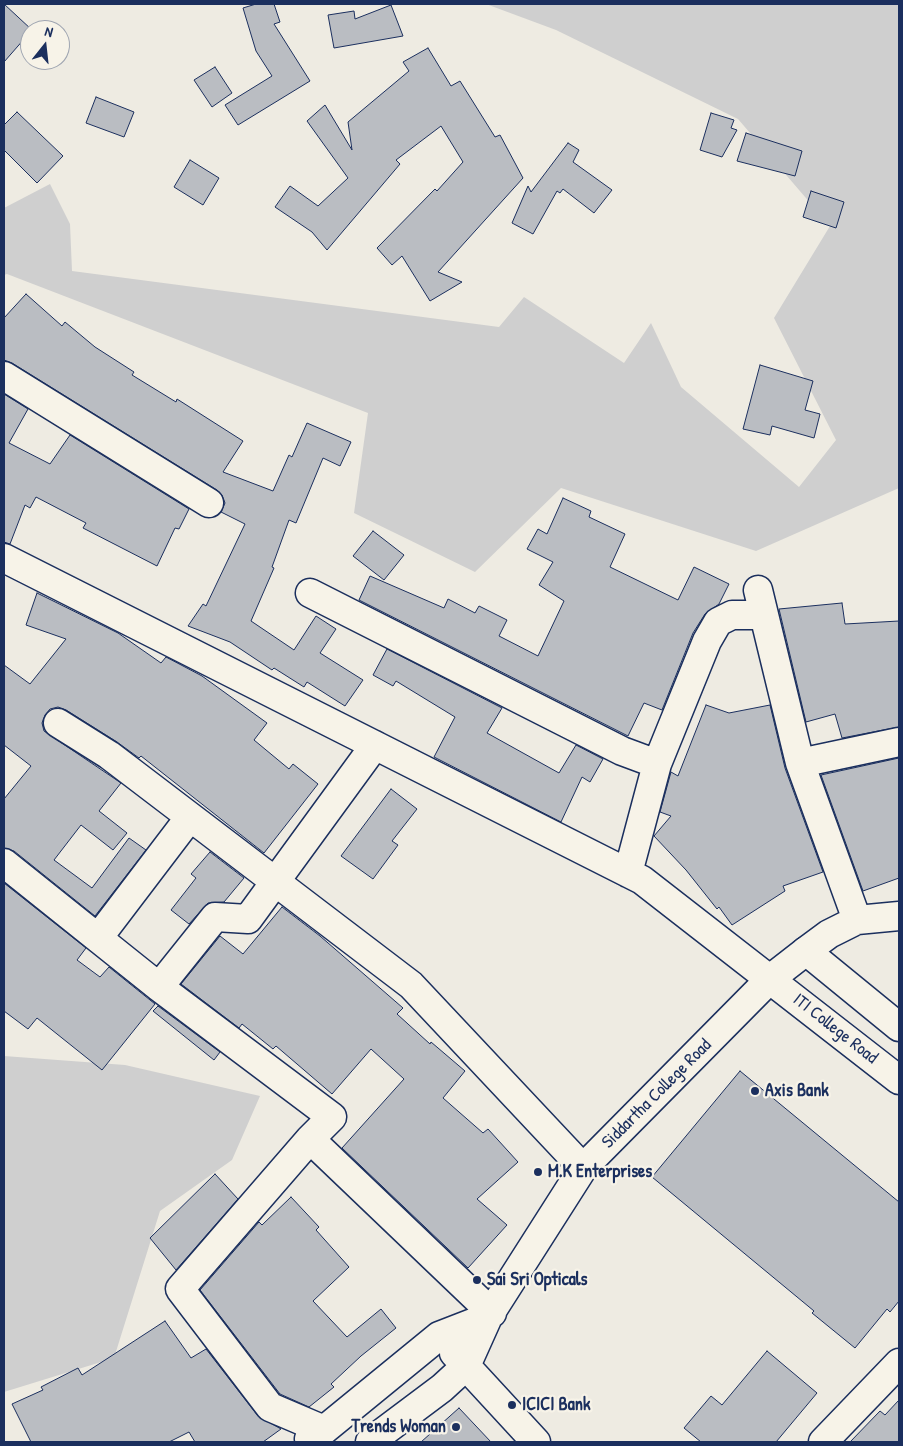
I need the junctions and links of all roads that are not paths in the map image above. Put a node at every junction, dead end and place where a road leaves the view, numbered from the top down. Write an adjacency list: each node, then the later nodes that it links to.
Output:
1 (4, 376): 2 (street)
2 (209, 503)
3 (4, 558): 7 (street, ITI College Road)
4 (310, 594): 9 (street)
5 (58, 723): 10 (street)
6 (899, 742): 8 (street)
7 (375, 745): 12 (street, ITI College Road); 13 (street)
8 (800, 763): 9 (street); 15 (street)
9 (657, 764): 12 (street)
10 (190, 817): 13 (street); 16 (street)
11 (4, 863): 16 (street)
12 (628, 872): 18 (street, ITI College Road)
13 (275, 882): 19 (street); 23 (street)
14 (899, 916): 15 (street)
15 (857, 920): 17 (street, Siddartha College Road)
16 (98, 938): 19 (street)
17 (806, 951): 18 (street, Siddartha College Road); 20 (street)
18 (770, 979): 21 (street, ITI College Road); 23 (street, Siddartha College Road)
19 (160, 987): 22 (street)
20 (899, 1028)
21 (899, 1080)
22 (310, 1138): 24 (street); 28 (street)
23 (583, 1168): 24 (street, Siddartha College Road)
24 (490, 1315): 25 (street); 27 (street, Siddartha College Road)
25 (439, 1336): 27 (street); 28 (street)
26 (899, 1363): 31 (street)
27 (466, 1366): 29 (street, Siddartha College Road); 30 (street)
28 (314, 1436)
29 (370, 1442)
30 (536, 1442)
31 (822, 1442)

